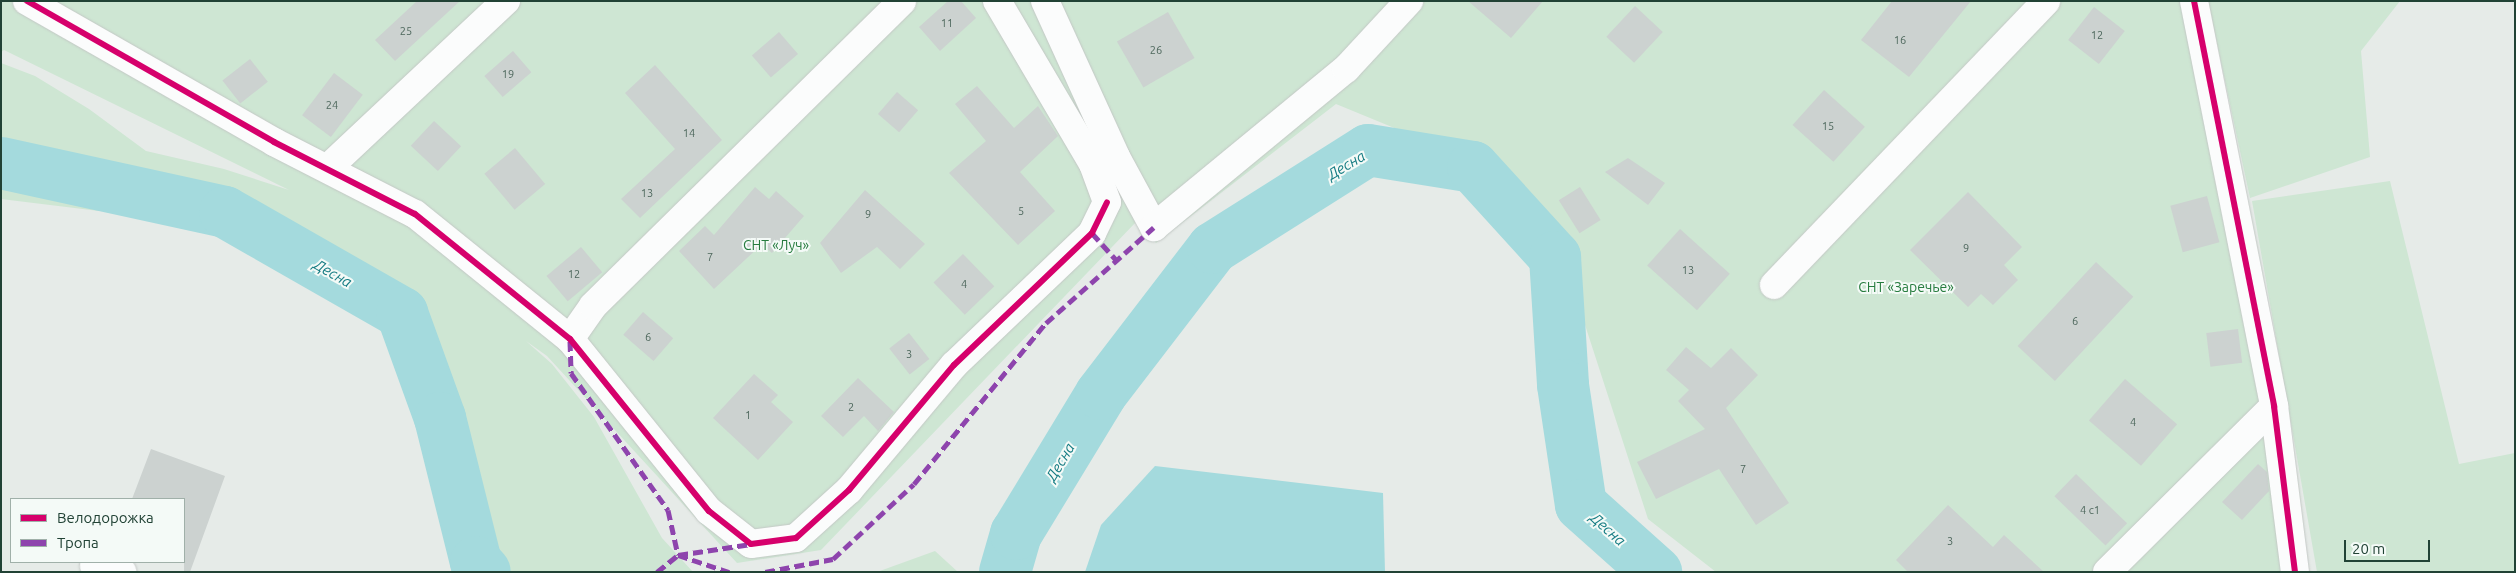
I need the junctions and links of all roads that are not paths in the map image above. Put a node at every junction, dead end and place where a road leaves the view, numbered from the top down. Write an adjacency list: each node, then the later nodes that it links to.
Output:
1 (506, 1): 9 (street)
2 (902, 1): 11 (street)
3 (997, 1): 11 (street)
4 (1045, 1): 5 (street)
5 (1409, 1)
6 (2046, 1): 10 (street)
7 (2194, 1): 12 (street)
8 (33, 2): 9 (street)
9 (328, 167): 11 (street)
10 (1774, 285)
11 (570, 339)
12 (2274, 406): 15 (street); 16 (street)
13 (94, 566): 14 (street)
14 (122, 572)
15 (2107, 572)
16 (2295, 572)

